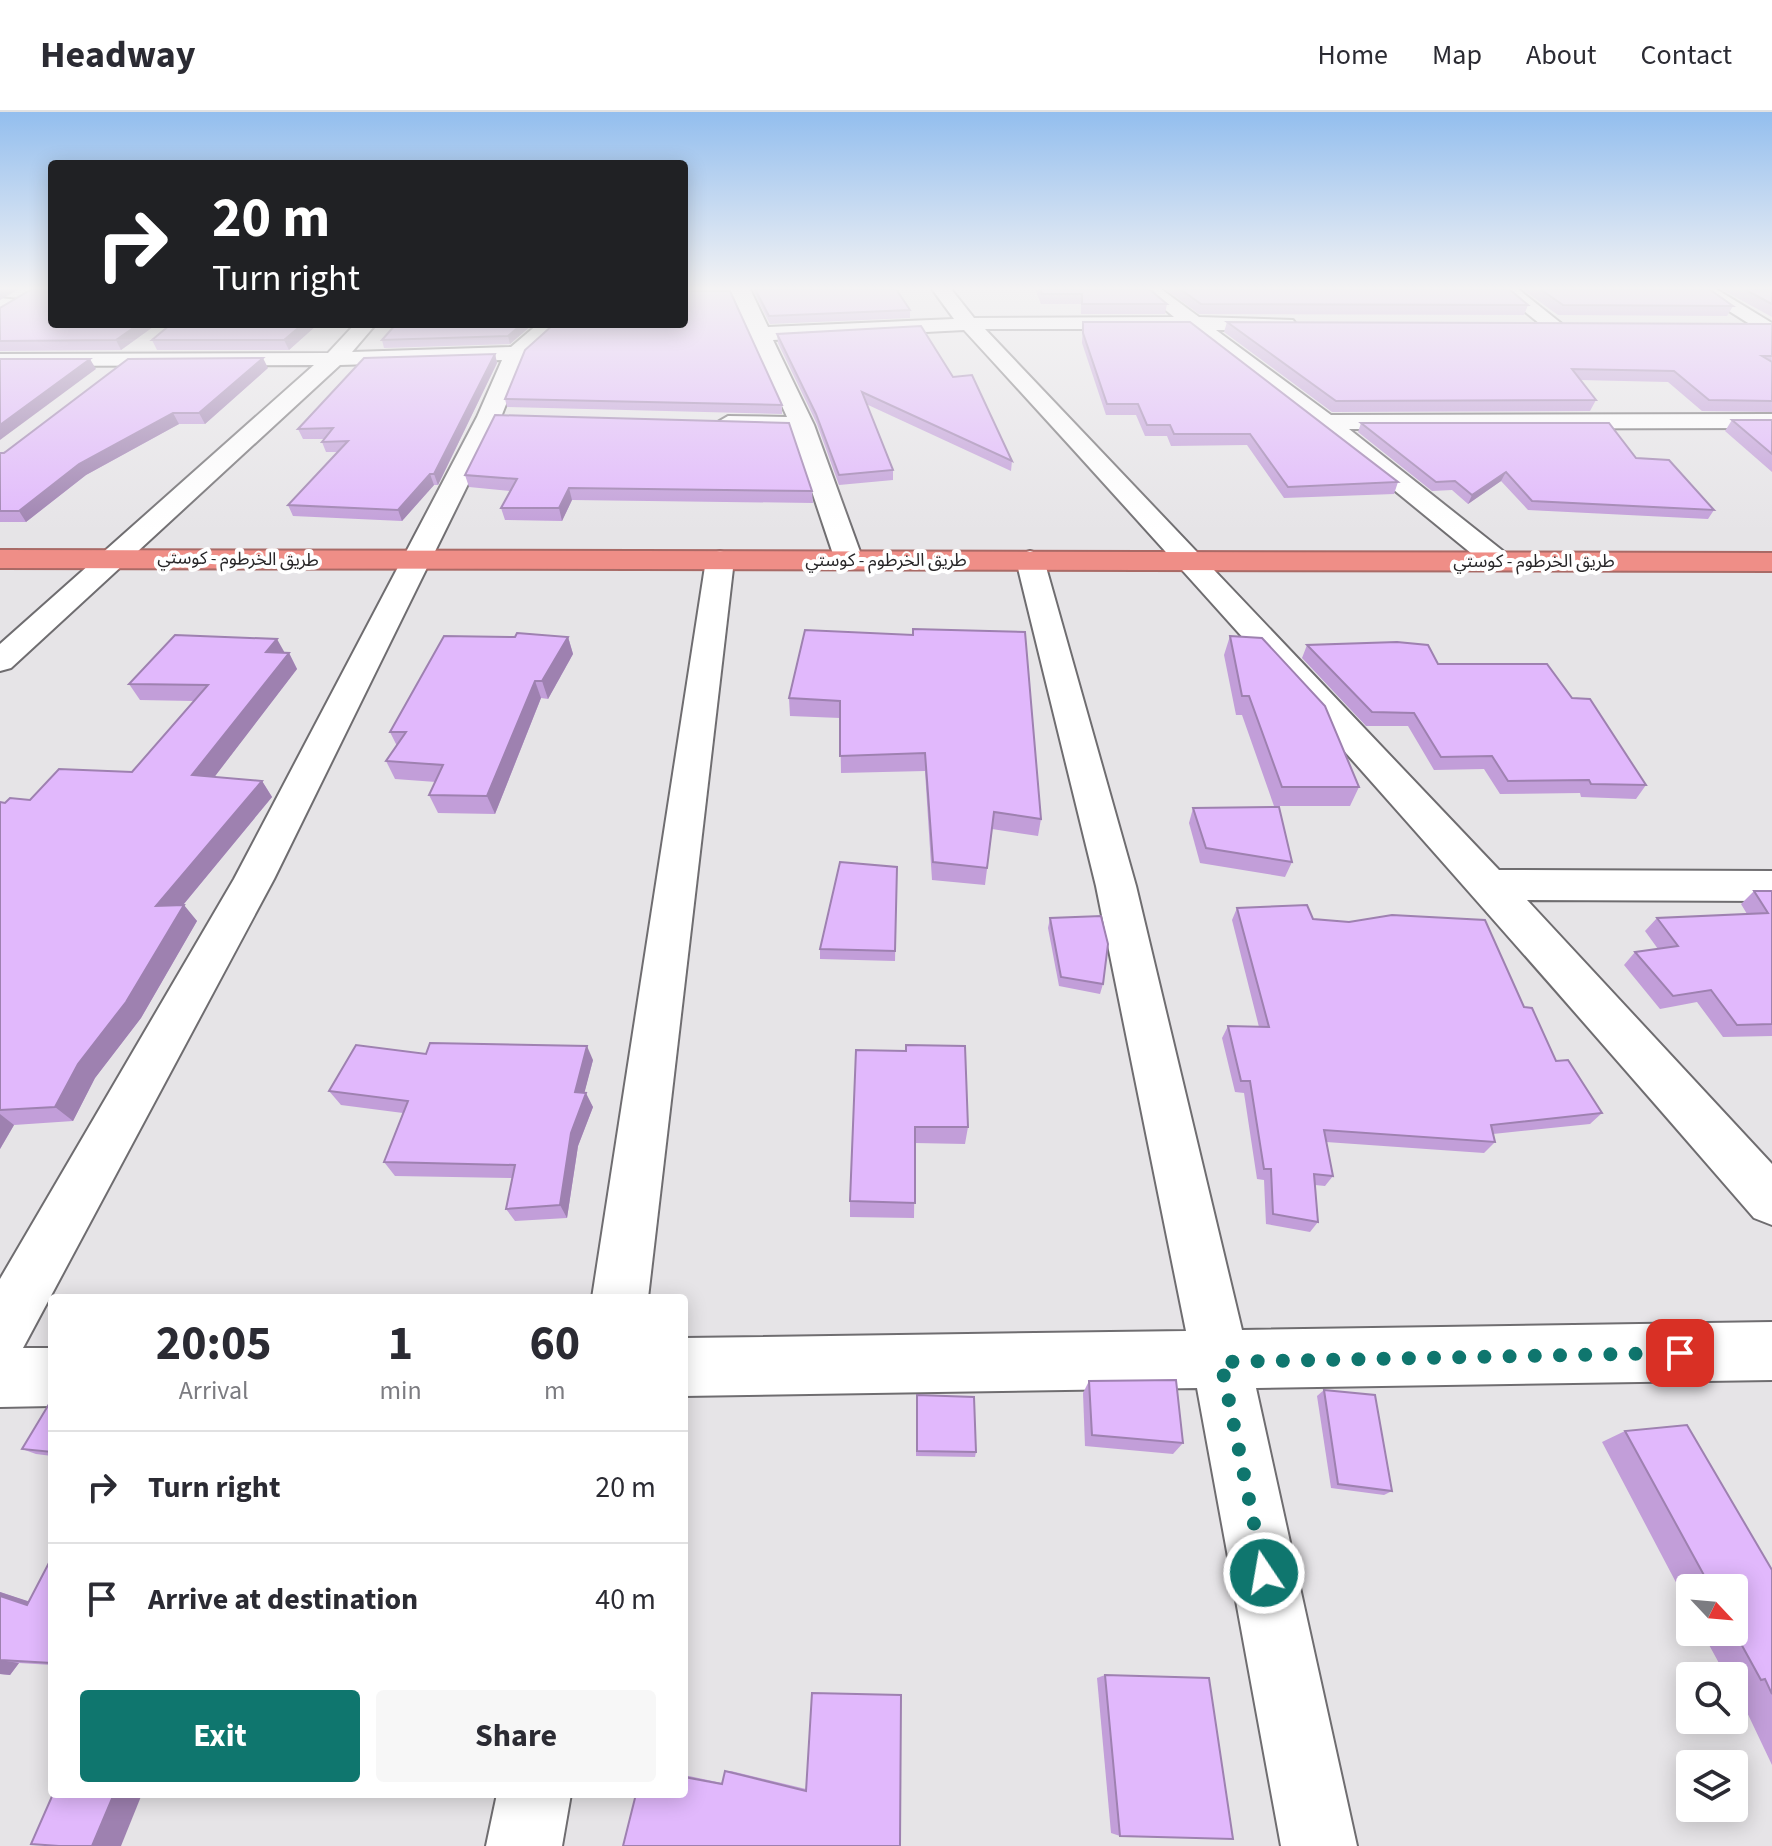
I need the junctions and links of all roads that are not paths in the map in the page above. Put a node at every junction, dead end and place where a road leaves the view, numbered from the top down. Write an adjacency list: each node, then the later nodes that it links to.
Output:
1 (115, 370): 7 (street)
2 (322, 370): 12 (street)
3 (513, 370): 17 (street)
4 (777, 370): 11 (street)
5 (1012, 370): 18 (street)
6 (1254, 370): 9 (street)
7 (93, 387)
8 (1772, 421): 9 (street)
9 (1325, 422): 19 (street)
10 (708, 423): 11 (street)
11 (802, 425): 15 (street)
12 (112, 557): 13 (highway, طريق الخرطوم - كوستي); 17 (highway, طريق الخرطوم - كوستي); 21 (street)
13 (0, 559)
14 (720, 560): 15 (highway, طريق الخرطوم - كوستي); 17 (highway, طريق الخرطوم - كوستي); 25 (street)
15 (849, 560): 16 (highway, طريق الخرطوم - كوستي)
16 (1030, 560): 18 (highway, طريق الخرطوم - كوستي); 28 (street)
17 (416, 561): 26 (street)
18 (1192, 561): 19 (highway, طريق الخرطوم - كوستي); 22 (street)
19 (1498, 561): 20 (highway, طريق الخرطوم - كوستي)
20 (1772, 562)
21 (0, 661)
22 (1489, 885): 23 (street); 24 (street)
23 (1772, 886)
24 (1772, 1201)
25 (621, 1294)
26 (0, 1334)
27 (1772, 1351): 28 (street)
28 (1221, 1362): 29 (street); 34 (street)
29 (688, 1367)
30 (48, 1377): 31 (street)
31 (0, 1378)
32 (533, 1798): 33 (street)
33 (524, 1846)
34 (1319, 1846)

